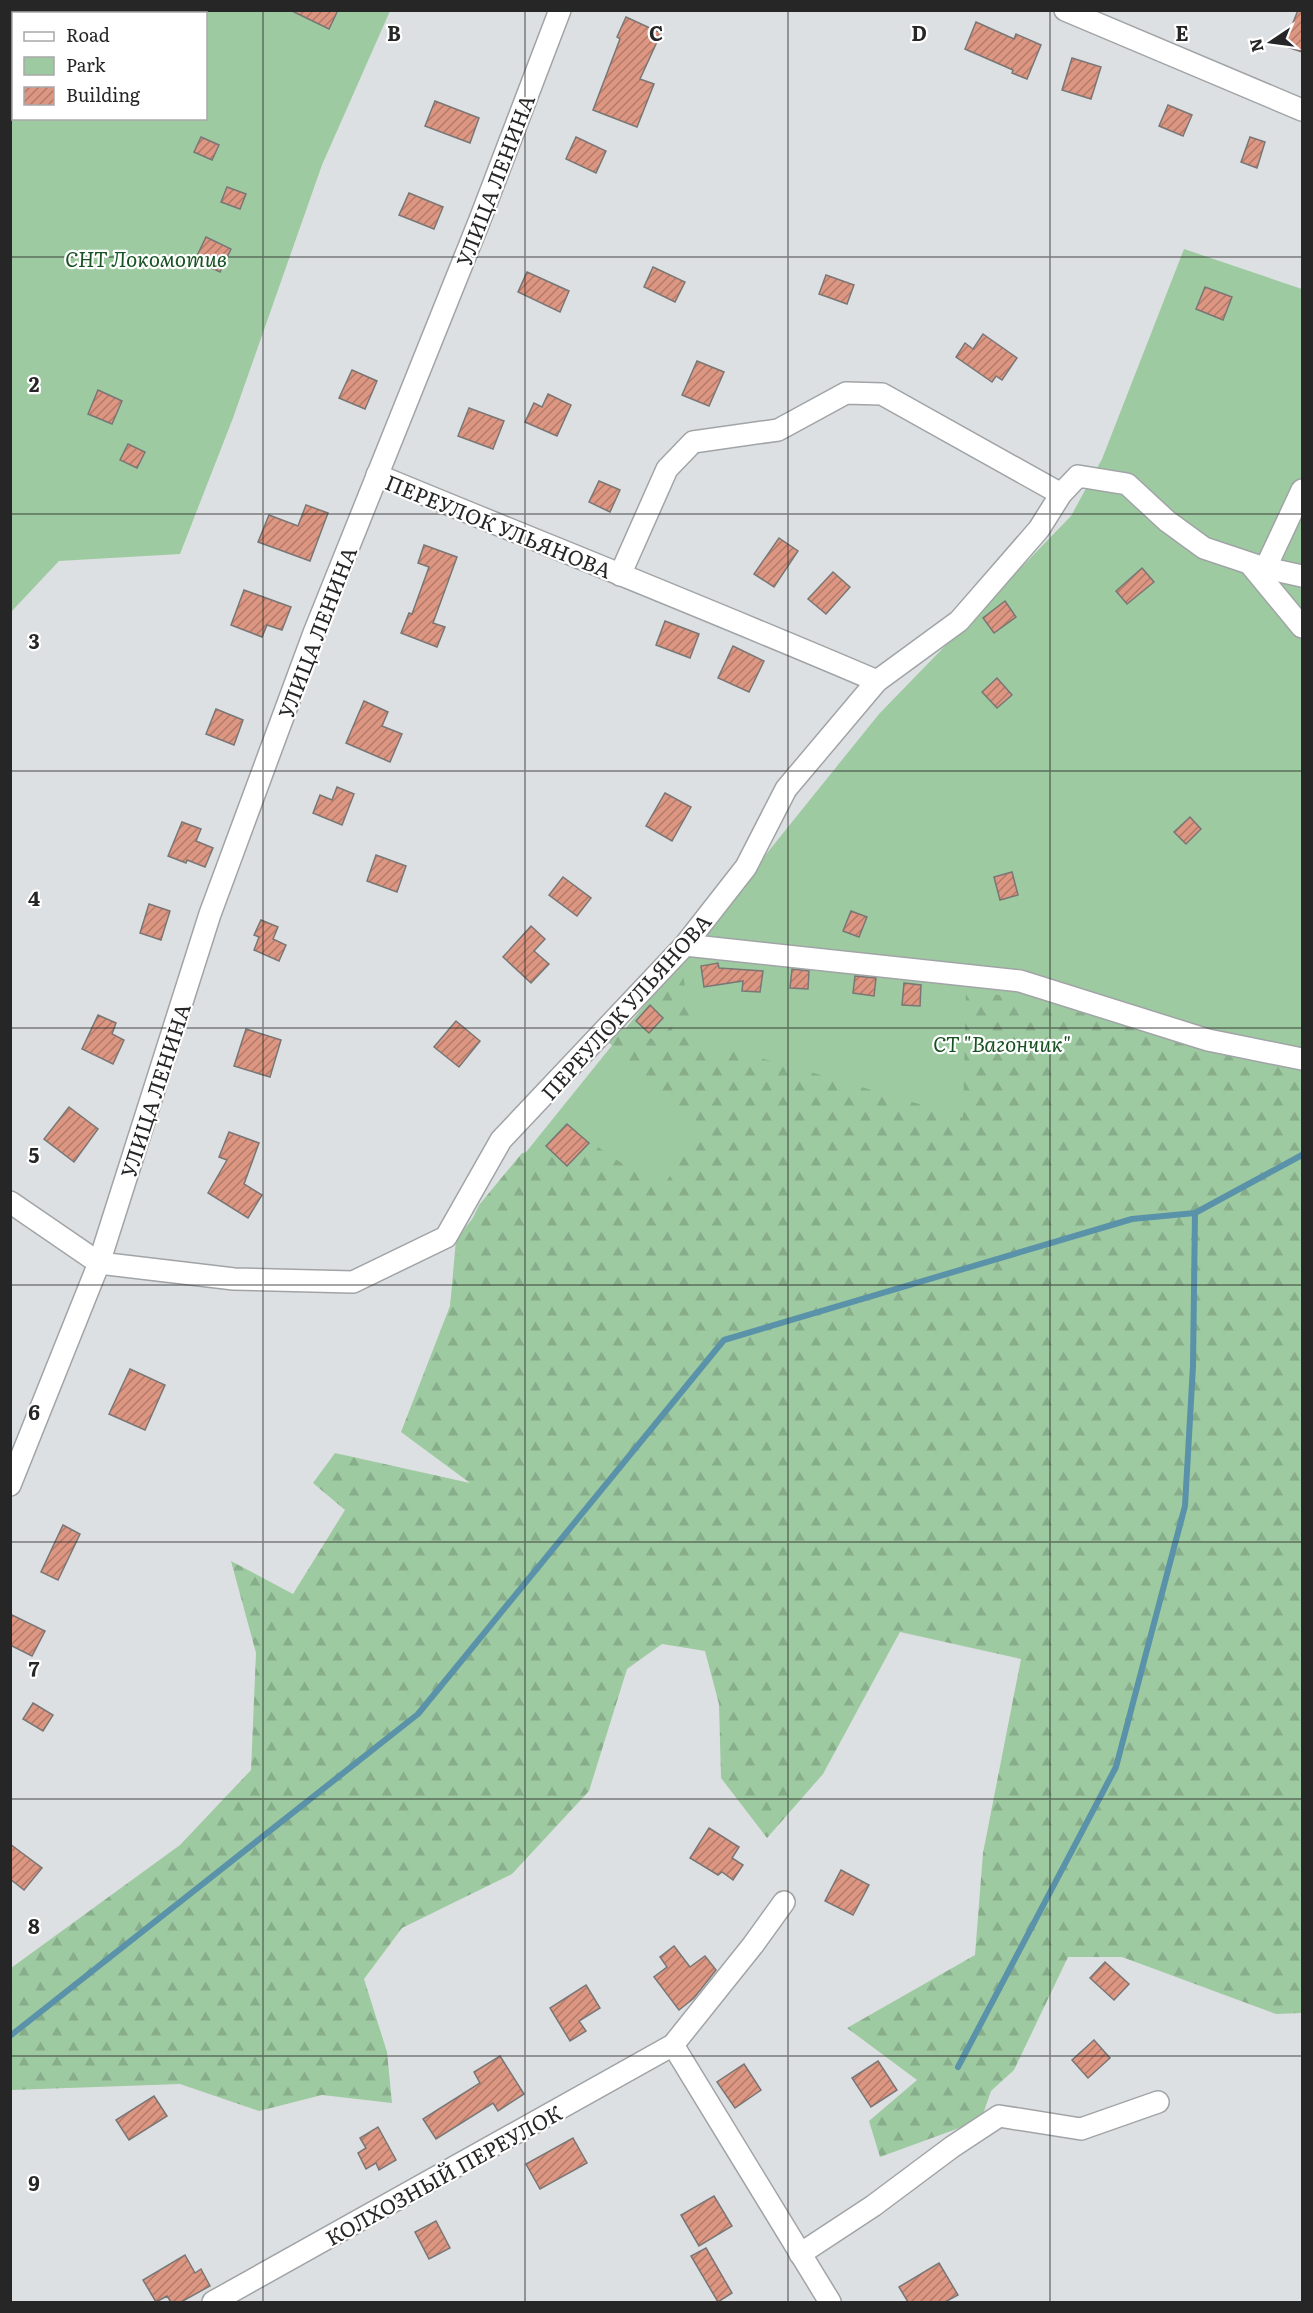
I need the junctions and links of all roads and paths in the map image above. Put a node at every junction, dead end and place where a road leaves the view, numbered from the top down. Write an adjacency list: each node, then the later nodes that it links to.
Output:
1 (560, 10): 4 (street, УЛИЦА ЛЕНИНА)
2 (1065, 10): 3 (street)
3 (1302, 110)
4 (377, 475): 8 (street, ПЕРЕУЛОК УЛЬЯНОВА); 15 (street, УЛИЦА ЛЕНИНА)
5 (1302, 490): 7 (street)
6 (1061, 494): 7 (street); 8 (street, ПЕРЕУЛОК УЛЬЯНОВА); 11 (street)
7 (1258, 566): 9 (street); 10 (street)
8 (620, 576): 11 (street, ПЕРЕУЛОК УЛЬЯНОВА)
9 (1302, 576)
10 (1302, 627)
11 (877, 681): 12 (street, ПЕРЕУЛОК УЛЬЯНОВА)
12 (685, 945): 13 (street); 15 (street, ПЕРЕУЛОК УЛЬЯНОВА)
13 (1302, 1059)
14 (10, 1202): 15 (street)
15 (99, 1263): 16 (street, УЛИЦА ЛЕНИНА)
16 (10, 1485)
17 (784, 1902): 18 (street, КОЛХОЗНЫЙ ПЕРЕУЛОК)
18 (673, 2045): 20 (street); 21 (street, КОЛХОЗНЫЙ ПЕРЕУЛОК)
19 (1158, 2102): 20 (street)
20 (800, 2254): 22 (street)
21 (213, 2302)
22 (830, 2302)

